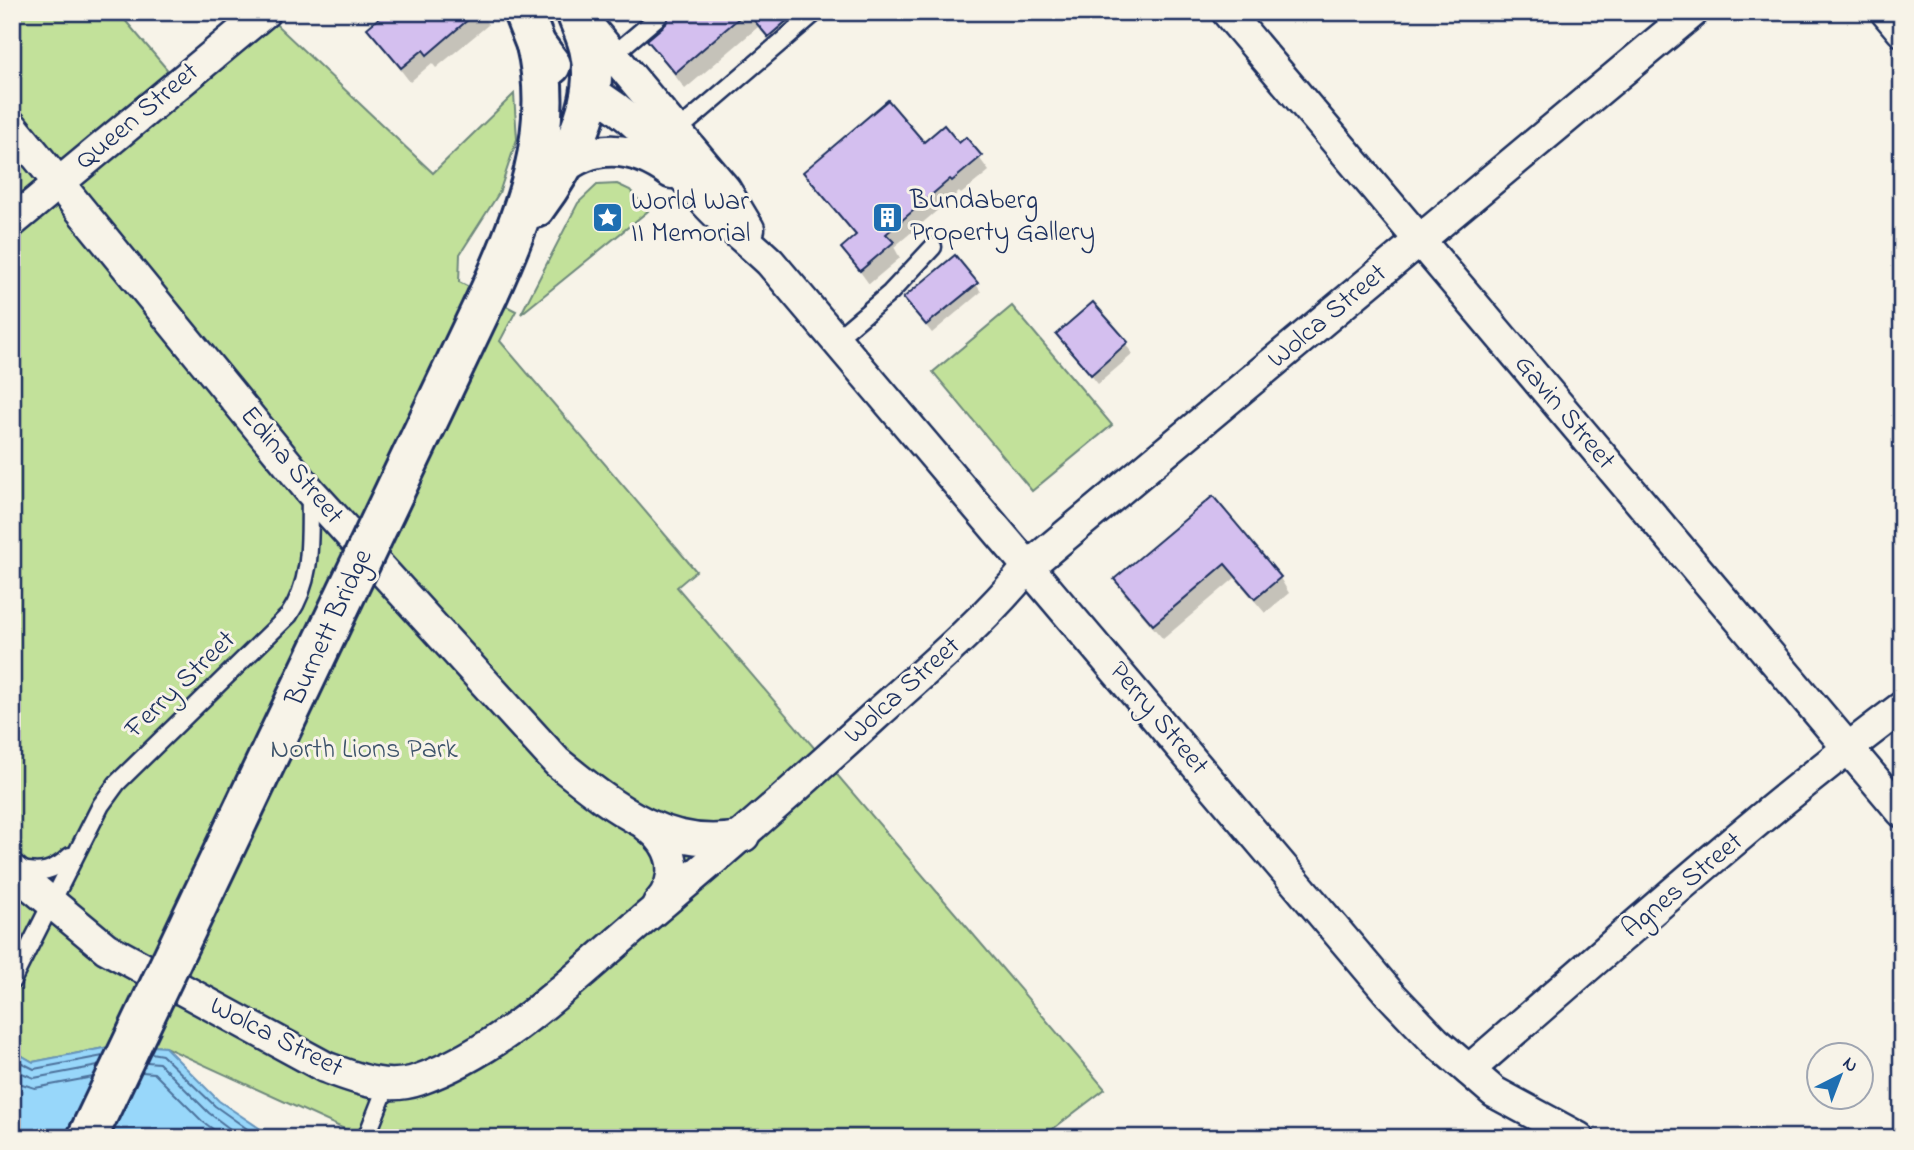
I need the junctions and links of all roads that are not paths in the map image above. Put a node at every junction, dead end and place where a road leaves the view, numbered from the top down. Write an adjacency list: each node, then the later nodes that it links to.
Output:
1 (265, 12): 15 (street, Queen Street)
2 (576, 12): 10 (street, Perry Street); 11 (main road, Burnett Bridge)
3 (816, 12): 13 (lane)
4 (1227, 12): 19 (street, Gavin Street)
5 (1693, 12): 19 (street, Wolca Street)
6 (1886, 12): 9 (street)
7 (659, 16): 10 (lane)
8 (529, 28): 11 (main road, Perry Street); 18 (main road, Burnett Bridge)
9 (1902, 31)
10 (614, 54): 13 (street, Perry Street)
11 (590, 91): 14 (main road, Burnett Bridge); 16 (street, Perry Street)
12 (12, 126): 15 (street, Edina Street)
13 (676, 132): 21 (street, Perry Street)
14 (557, 173): 16 (street); 18 (main road, Burnett Bridge)
15 (60, 183): 17 (street, Queen Street); 23 (street, Edina Street)
16 (708, 205): 21 (street, Perry Street)
17 (12, 222)
18 (517, 232): 39 (main road, Burnett Bridge, bridge)
19 (1419, 241): 26 (street, Wolca Street); 28 (street, Gavin Street)
20 (933, 247): 22 (lane)
21 (770, 262): 22 (street, Perry Street)
22 (836, 339): 26 (street, Perry Street)
23 (310, 491): 24 (street, Edina Street); 25 (lane, Ferry Street)
24 (360, 547): 25 (lane, Ferry Street); 30 (street, Edina Street)
25 (308, 562): 32 (lane, Ferry Street)
26 (1029, 566): 31 (street, Wolca Street); 37 (street, Perry Street)
27 (1902, 707): 28 (street, Agnes Street)
28 (1846, 749): 29 (street, Gavin Street); 37 (street, Agnes Street)
29 (1902, 812)
30 (637, 819): 31 (street, Edina Street); 35 (street)
31 (744, 836): 35 (street, Wolca Street)
32 (81, 843): 33 (lane, Ferry Street); 34 (lane, Ferry Street)
33 (12, 868): 34 (street)
34 (49, 903): 36 (lane, Ferry Street); 38 (street, Wolca Street)
35 (648, 916): 38 (street, Wolca Street)
36 (12, 981)
37 (1469, 1070): 41 (street, Perry Street)
38 (387, 1085): 40 (lane)
39 (87, 1138)
40 (366, 1138)
41 (1578, 1138)

